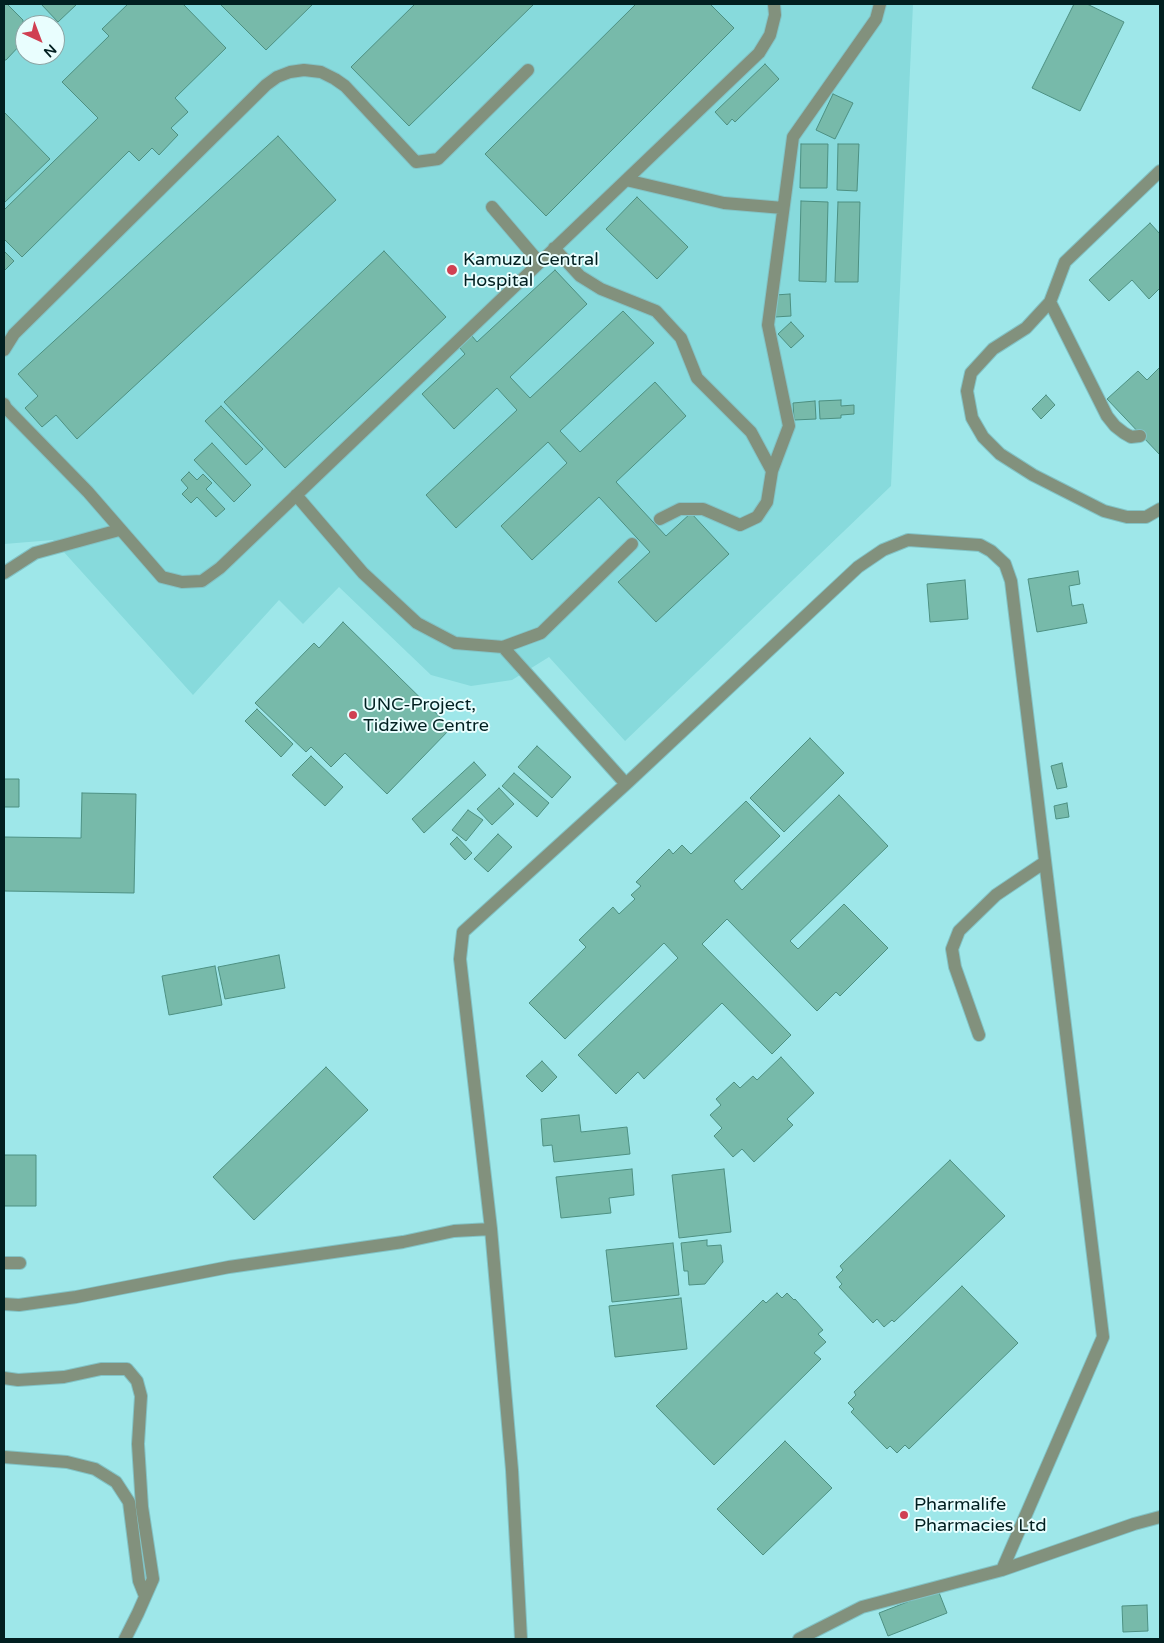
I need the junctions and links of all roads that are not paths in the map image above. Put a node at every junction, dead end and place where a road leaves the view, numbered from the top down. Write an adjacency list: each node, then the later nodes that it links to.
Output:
1 (774, 4): 5 (street)
2 (880, 4): 7 (street)
3 (528, 70): 11 (street)
4 (1160, 171): 10 (street)
5 (626, 180): 7 (street); 8 (street)
6 (492, 207): 9 (street)
7 (783, 208): 14 (street)
8 (554, 248): 9 (street); 14 (street)
9 (539, 262): 15 (street)
10 (1050, 302): 13 (street); 16 (street)
11 (4, 350)
12 (4, 404): 18 (street)
13 (1140, 436)
14 (772, 471): 17 (street)
15 (296, 495): 18 (street); 21 (street)
16 (1160, 510)
17 (660, 519)
18 (118, 530): 20 (street)
19 (632, 544): 21 (street)
20 (4, 573)
21 (502, 647): 22 (street)
22 (626, 784): 23 (street); 25 (street)
23 (1045, 862): 24 (street); 32 (street)
24 (979, 1035)
25 (491, 1229): 28 (street); 35 (street)
26 (4, 1263): 27 (street)
27 (20, 1263)
28 (4, 1304)
29 (4, 1378): 33 (street)
30 (4, 1457): 33 (street)
31 (1160, 1517): 32 (street)
32 (1002, 1570): 36 (street)
33 (146, 1596): 34 (street)
34 (125, 1639)
35 (520, 1639)
36 (798, 1639)

